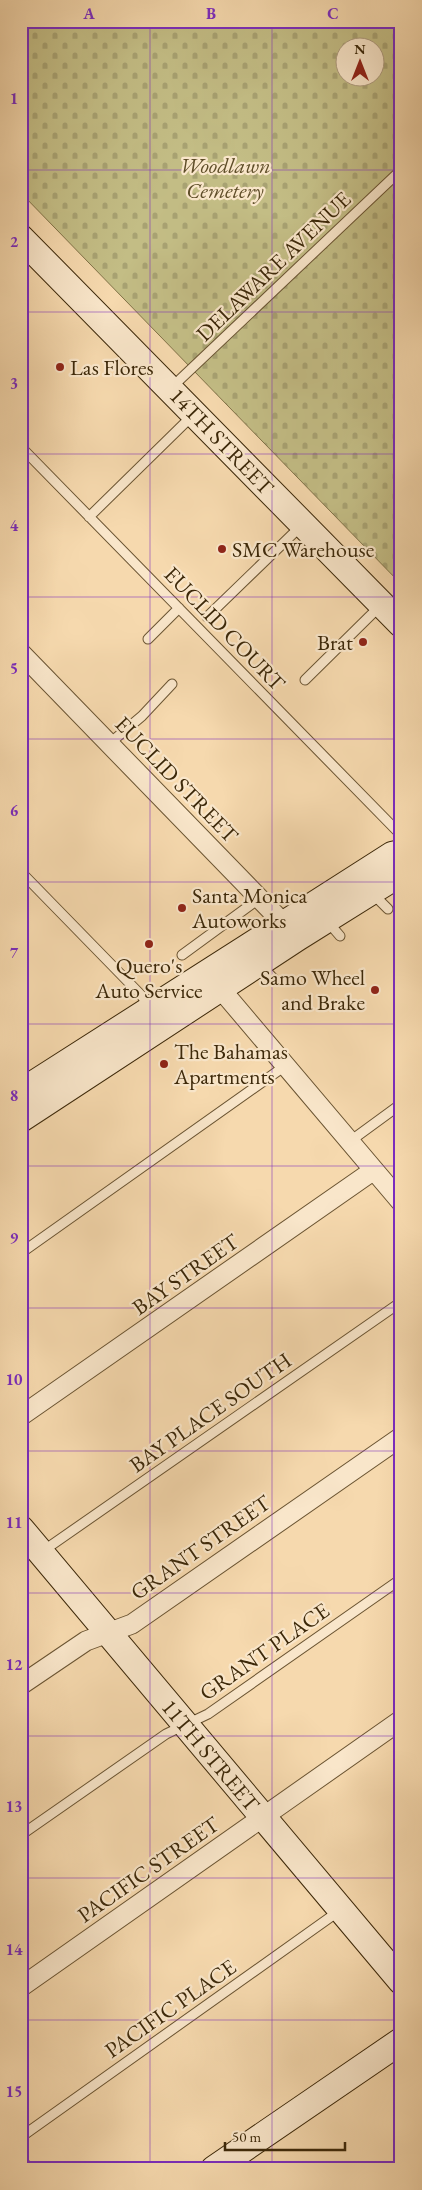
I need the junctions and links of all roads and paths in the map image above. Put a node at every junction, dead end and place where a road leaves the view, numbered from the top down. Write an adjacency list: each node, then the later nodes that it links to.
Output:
1 (401, 170): 3 (lane, DELAWARE AVENUE)
2 (21, 238): 3 (street, 14TH STREET)
3 (171, 389): 4 (street, 14TH STREET)
4 (195, 413): 6 (lane); 7 (street, 14TH STREET)
5 (21, 447): 6 (lane, EUCLID COURT)
6 (89, 517): 9 (lane, EUCLID COURT)
7 (303, 524): 8 (street, 14TH STREET); 10 (lane)
8 (382, 605): 11 (street, 14TH STREET); 14 (lane)
9 (179, 608): 12 (lane); 17 (lane, EUCLID COURT)
10 (206, 617)
11 (401, 624)
12 (148, 639)
13 (21, 654): 16 (street, EUCLID STREET)
14 (306, 680)
15 (172, 684): 16 (lane)
16 (110, 743): 21 (street, EUCLID STREET)
17 (401, 835)
18 (401, 853): 22 (street)
19 (21, 872): 25 (lane)
20 (401, 873): 22 (street)
21 (260, 898): 22 (street, EUCLID STREET); 23 (lane)
22 (291, 931): 24 (street); 24 (street)
23 (182, 955)
24 (214, 981): 25 (street); 26 (street); 27 (street)
25 (151, 1009): 27 (street)
26 (285, 1066): 29 (street); 32 (lane)
27 (25, 1099)
28 (401, 1104): 29 (lane)
29 (349, 1142): 30 (street)
30 (374, 1170): 31 (street); 34 (street, BAY STREET)
31 (401, 1202)
32 (21, 1252)
33 (401, 1302): 37 (lane, BAY PLACE SOUTH)
34 (21, 1416)
35 (401, 1437): 39 (street, GRANT STREET)
36 (21, 1529): 37 (street, 11TH STREET)
37 (41, 1552): 39 (street, 11TH STREET)
38 (401, 1578): 42 (lane, GRANT PLACE)
39 (109, 1631): 40 (street, GRANT STREET); 42 (street, 11TH STREET)
40 (21, 1685)
41 (401, 1720): 43 (street, PACIFIC STREET)
42 (185, 1724): 43 (street, 11TH STREET); 44 (lane, GRANT PLACE)
43 (263, 1817): 45 (street, 11TH STREET); 47 (street, PACIFIC STREET)
44 (21, 1835)
45 (341, 1910): 46 (street, 11TH STREET); 49 (lane, PACIFIC PLACE)
46 (401, 1981)
47 (21, 1987)
48 (401, 2041): 50 (street)
49 (21, 2137)
50 (214, 2169)

